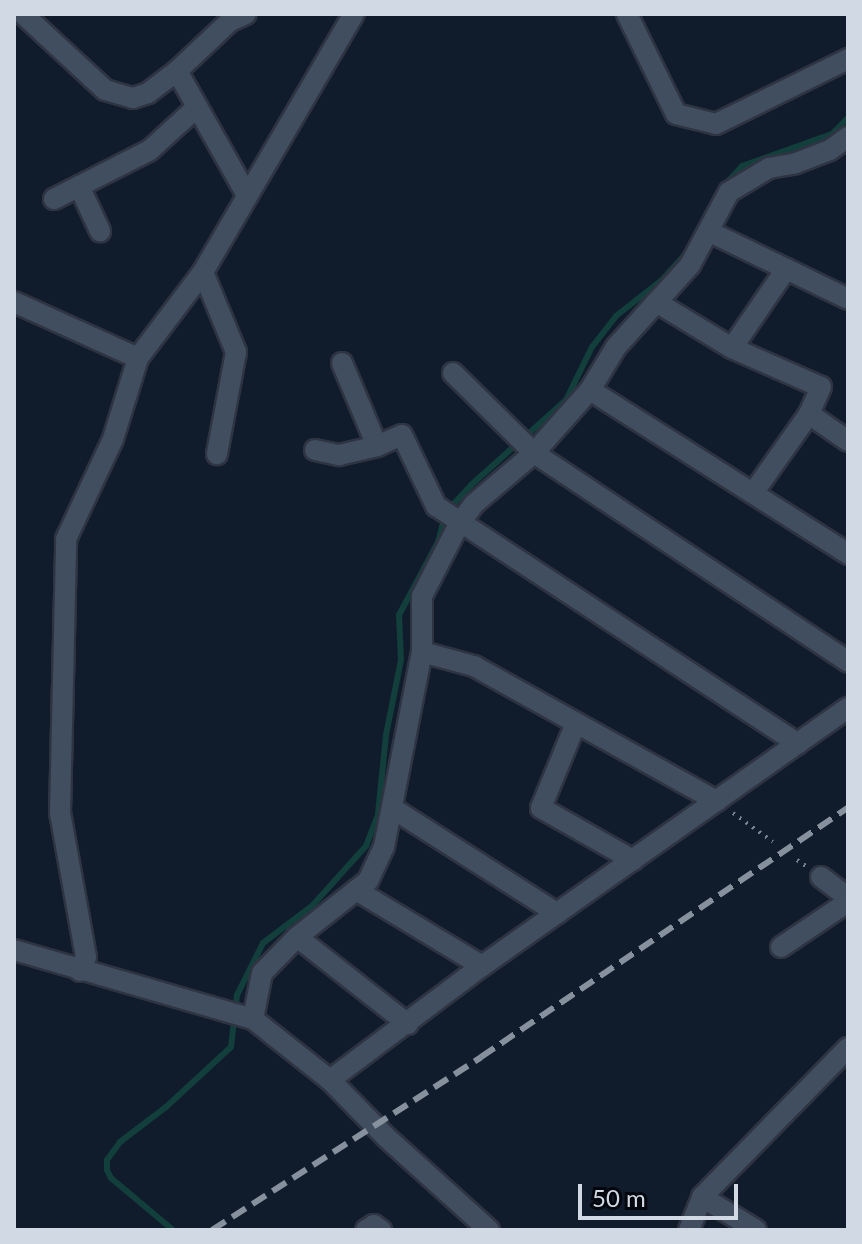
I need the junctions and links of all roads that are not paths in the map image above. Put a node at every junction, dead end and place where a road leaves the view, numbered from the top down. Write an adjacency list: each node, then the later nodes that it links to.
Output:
1 (23, 14): 6 (street)
2 (246, 14): 6 (street)
3 (354, 14): 10 (street)
4 (627, 14): 5 (street)
5 (848, 59)
6 (177, 71): 7 (street)
7 (197, 107): 9 (street); 10 (street)
8 (848, 137): 13 (street)
9 (79, 186): 11 (street); 12 (street)
10 (247, 195): 15 (street)
11 (54, 199)
12 (100, 231)
13 (710, 232): 14 (street); 18 (street)
14 (786, 269): 16 (street); 19 (street)
15 (203, 272): 20 (street); 29 (street)
16 (848, 299)
17 (14, 302): 20 (street)
18 (656, 302): 19 (street); 23 (street)
19 (732, 348): 24 (street)
20 (138, 358): 49 (street)
21 (342, 363): 27 (street)
22 (453, 373): 26 (street)
23 (590, 390): 26 (street); 30 (street)
24 (809, 414): 25 (street); 30 (street)
25 (848, 441)
26 (525, 444): 31 (street); 34 (street)
27 (377, 446): 28 (street); 31 (street)
28 (315, 450)
29 (217, 454)
30 (753, 493): 32 (street)
31 (448, 515): 33 (street); 37 (street)
32 (848, 554)
33 (422, 652): 36 (street); 39 (street)
34 (848, 662)
35 (848, 708): 37 (street)
36 (576, 723): 38 (street); 40 (street)
37 (798, 744): 38 (street)
38 (717, 801): 40 (street)
39 (392, 808): 42 (street); 44 (street)
40 (633, 860): 44 (street)
41 (821, 877): 43 (street)
42 (356, 890): 45 (street); 48 (street)
43 (848, 900): 46 (street)
44 (557, 913): 48 (street)
45 (297, 937): 50 (street); 51 (street)
46 (781, 947)
47 (14, 950): 49 (street)
48 (482, 966): 51 (street)
49 (80, 971): 50 (street)
50 (253, 1019): 53 (street)
51 (408, 1024): 53 (street)
52 (848, 1048): 54 (street)
53 (330, 1080): 57 (street)
54 (702, 1197): 58 (street); 59 (street)
55 (366, 1230): 56 (street)
56 (381, 1230)
57 (489, 1230)
58 (689, 1230)
59 (756, 1230)

